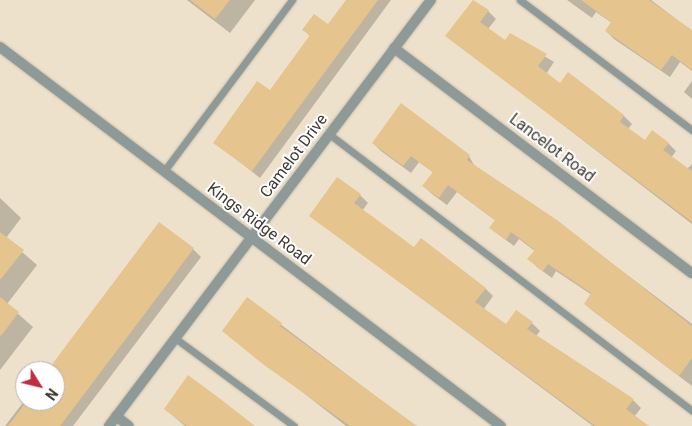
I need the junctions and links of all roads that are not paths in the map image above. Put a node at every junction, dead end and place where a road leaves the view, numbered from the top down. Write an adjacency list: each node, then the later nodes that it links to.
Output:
1 (292, 0): 8 (lane)
2 (431, 0): 5 (street, Camelot Drive)
3 (520, 0): 6 (lane)
4 (0, 47): 8 (street, Kings Ridge Road)
5 (394, 48): 7 (street, Camelot Drive); 10 (street, Lancelot Road)
6 (692, 130)
7 (329, 134): 9 (street, Camelot Drive); 12 (lane)
8 (164, 170): 9 (street, Kings Ridge Road)
9 (251, 237): 11 (street, Camelot Drive); 17 (street, Kings Ridge Road)
10 (692, 273)
11 (176, 338): 13 (street, Camelot Drive); 16 (lane)
12 (692, 410)
13 (116, 416): 14 (street, Camelot Drive); 15 (street)
14 (108, 426)
15 (129, 426)
16 (294, 426)
17 (501, 426)

